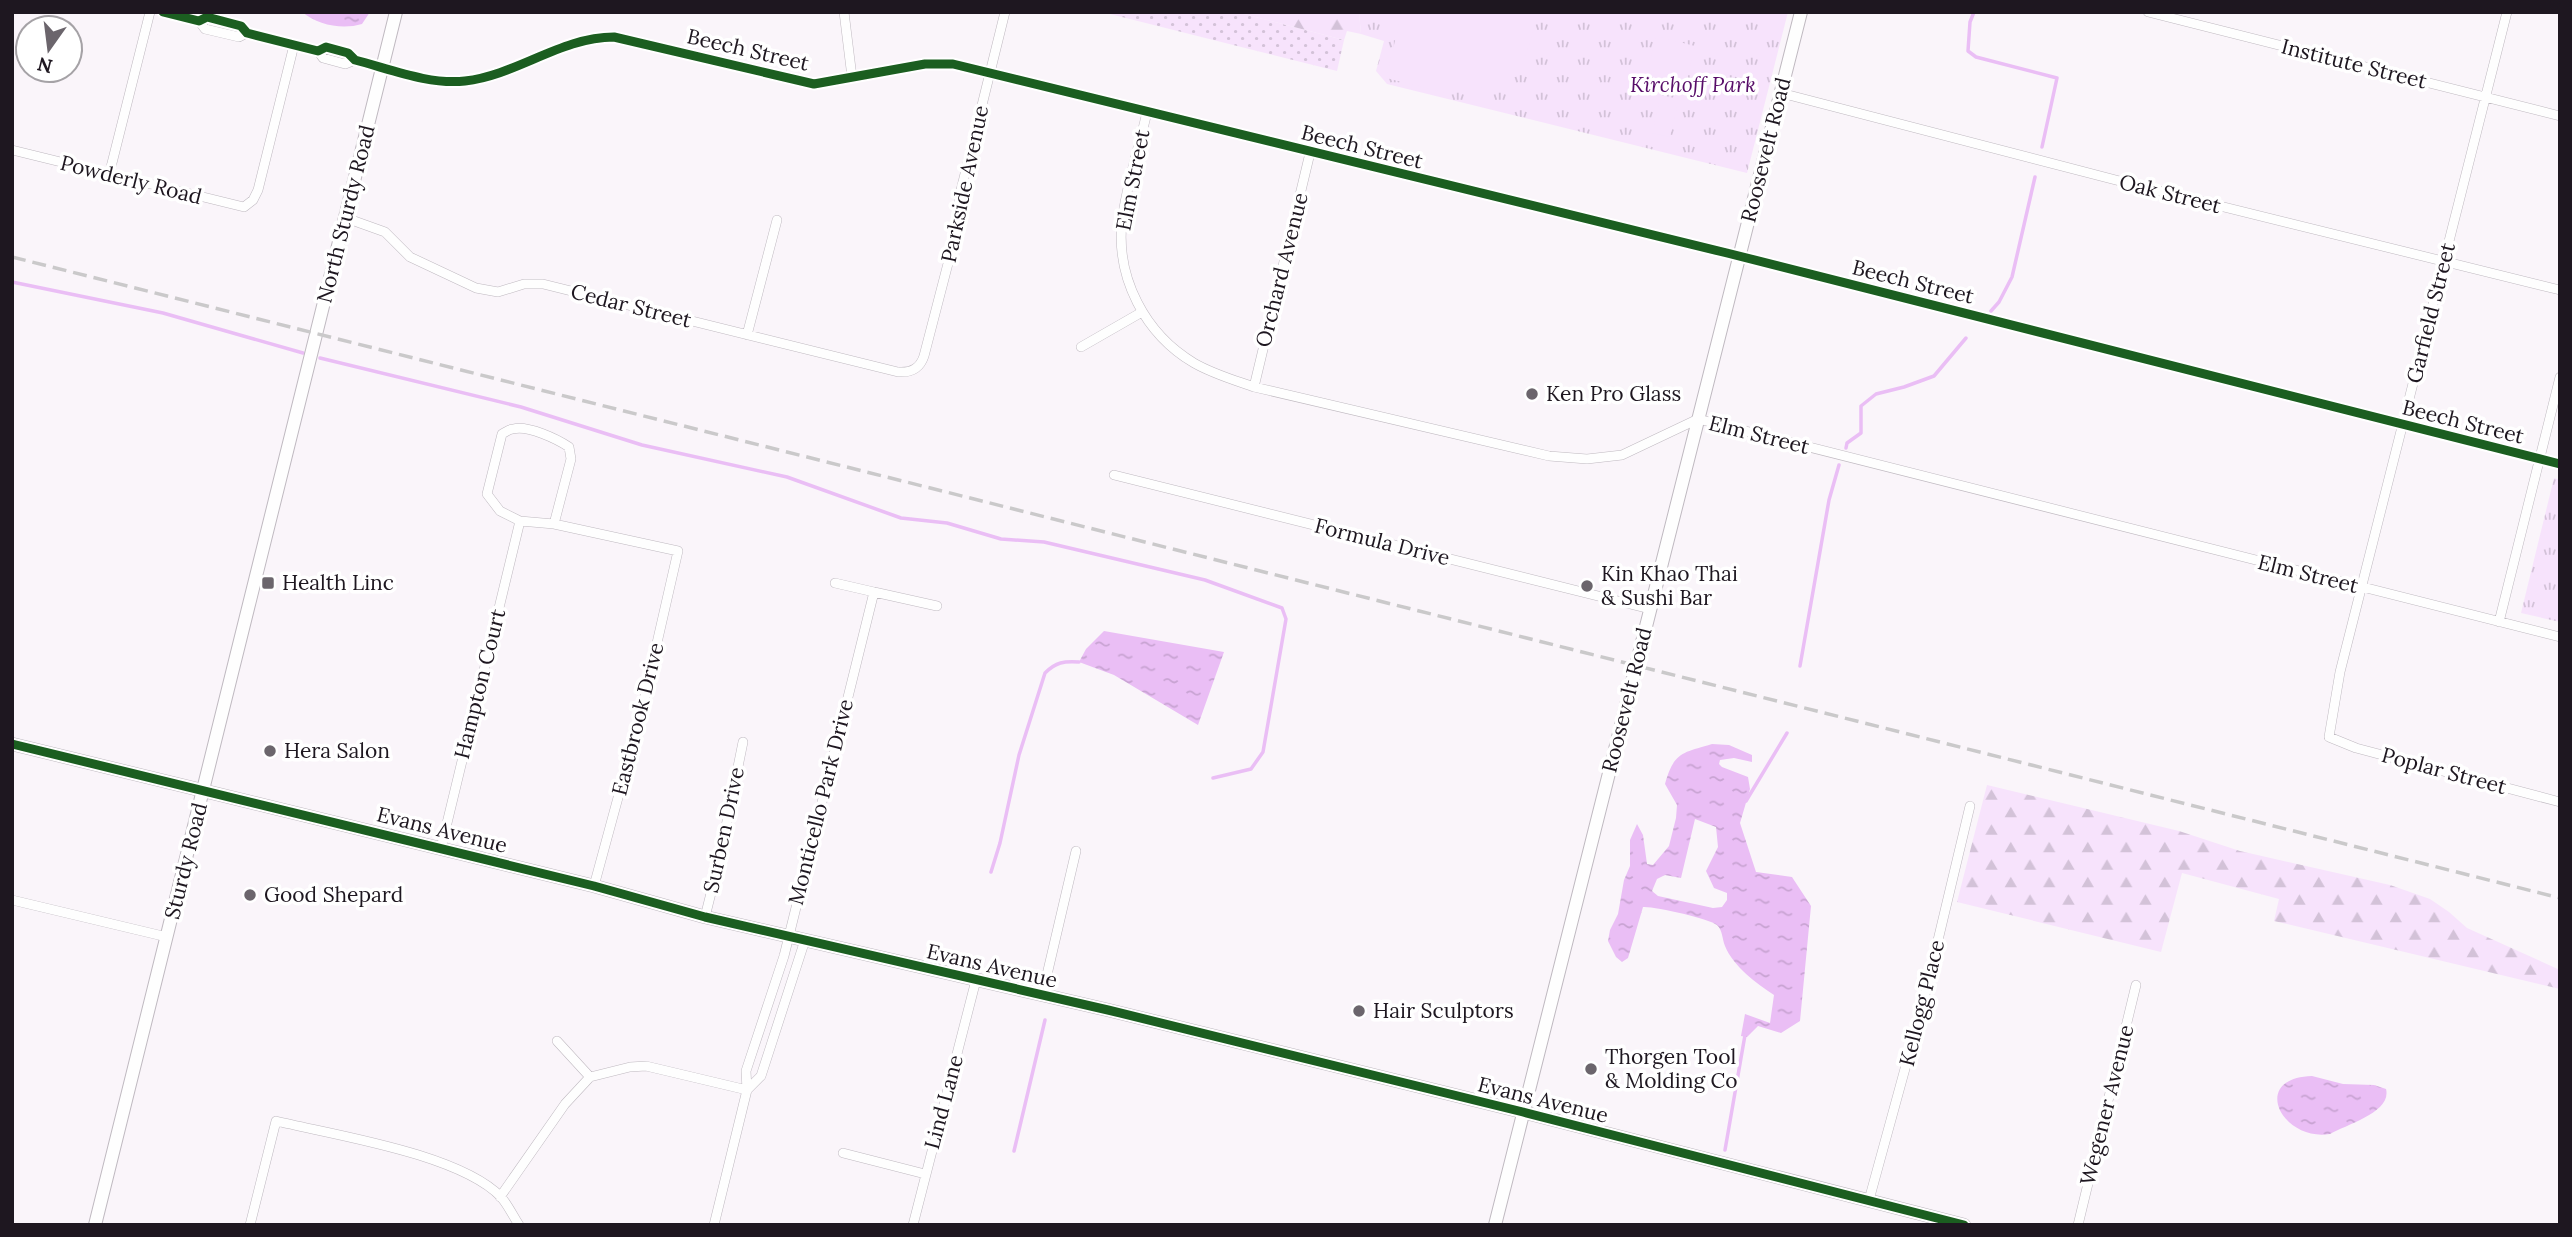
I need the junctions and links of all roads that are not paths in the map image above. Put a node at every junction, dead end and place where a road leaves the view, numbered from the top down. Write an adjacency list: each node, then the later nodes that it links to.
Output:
1 (150, 12): 19 (street)
2 (163, 12): 9 (street, Beech Street)
3 (396, 12): 10 (street, North Sturdy Road)
4 (844, 12): 12 (street)
5 (1005, 12): 11 (street, Parkside Avenue)
6 (1801, 12): 13 (street, Roosevelt Road)
7 (2148, 12): 14 (street, Institute Street)
8 (2507, 12): 14 (street, Garfield Street)
9 (294, 45): 10 (street, Beech Street); 19 (street, Powderly Road)
10 (383, 67): 12 (street, Beech Street); 20 (street, North Sturdy Road)
11 (989, 73): 12 (street, Beech Street); 15 (street, Beech Street); 28 (street, Parkside Avenue)
12 (852, 77)
13 (1781, 93): 22 (street, Roosevelt Road); 23 (street, Oak Street)
14 (2485, 97): 16 (street, Institute Street); 23 (street, Garfield Street)
15 (1147, 112): 18 (street, Beech Street); 25 (street, Elm Street)
16 (2560, 116)
17 (12, 150): 19 (street, Powderly Road)
18 (1310, 153): 22 (street, Beech Street); 30 (street, Orchard Avenue)
19 (109, 175)
20 (346, 218): 26 (street, Cedar Street); 31 (street, North Sturdy Road)
21 (777, 220): 26 (street)
22 (1740, 256): 32 (street, Roosevelt Road); 33 (street, Beech Street)
23 (2443, 263): 24 (street, Oak Street); 33 (street, Garfield Street)
24 (2560, 290)
25 (1142, 312): 27 (street); 30 (street, Elm Street)
26 (747, 335): 28 (street, Cedar Street)
27 (1082, 347)
28 (924, 356)
29 (2560, 377): 34 (street)
30 (1254, 387): 32 (street, Elm Street)
31 (297, 416): 49 (street, Sturdy Road)
32 (1698, 419): 40 (street, Elm Street); 43 (street, Roosevelt Road)
33 (2402, 425): 34 (street, Beech Street); 40 (street, Garfield Street)
34 (2539, 459): 35 (street, Beech Street); 44 (street)
35 (2560, 464)
36 (1114, 475): 43 (street, Formula Drive)
37 (520, 521): 38 (street); 38 (street); 52 (street, Hampton Court)
38 (554, 524): 54 (street, Eastbrook Drive)
39 (835, 583): 41 (street)
40 (2361, 587): 44 (street, Elm Street); 46 (street, Garfield Street)
41 (874, 592): 42 (street); 57 (street, Monticello Park Drive)
42 (937, 606)
43 (1650, 609): 66 (street, Roosevelt Road)
44 (2498, 622): 45 (street, Elm Street)
45 (2560, 637)
46 (2329, 737): 50 (street, Poplar Street)
47 (743, 742): 56 (street, Surben Drive)
48 (12, 744): 49 (street, Evans Avenue)
49 (204, 792): 52 (street, Evans Avenue); 58 (street, Sturdy Road)
50 (2560, 802)
51 (1970, 806): 70 (street, Kellogg Place)
52 (441, 848): 54 (street, Evans Avenue)
53 (1076, 851): 62 (street)
54 (594, 886): 56 (street, Evans Avenue)
55 (12, 900): 58 (street)
56 (705, 917): 57 (street, Evans Avenue)
57 (787, 936): 59 (street, Evans Avenue); 65 (street, Monticello Park Drive)
58 (167, 937): 71 (street, Sturdy Road)
59 (806, 940): 60 (street, Evans Avenue); 65 (street, Monticello Park Drive)
60 (976, 980): 62 (street, Evans Avenue); 68 (street, Lind Lane)
61 (2136, 985): 78 (street, Wegener Avenue)
62 (1042, 996): 66 (street, Evans Avenue)
63 (557, 1041): 64 (street)
64 (590, 1077): 65 (street); 69 (street)
65 (747, 1090): 74 (street, Monticello Park Drive)
66 (1523, 1112): 70 (street, Evans Avenue); 76 (street, Roosevelt Road)
67 (843, 1153): 68 (street)
68 (925, 1174): 75 (street, Lind Lane)
69 (500, 1197): 72 (street); 73 (street)
70 (1869, 1200): 77 (street, Evans Avenue)
71 (95, 1225)
72 (250, 1225)
73 (519, 1225)
74 (714, 1225)
75 (913, 1225)
76 (1495, 1225)
77 (1964, 1225)
78 (2078, 1225)

